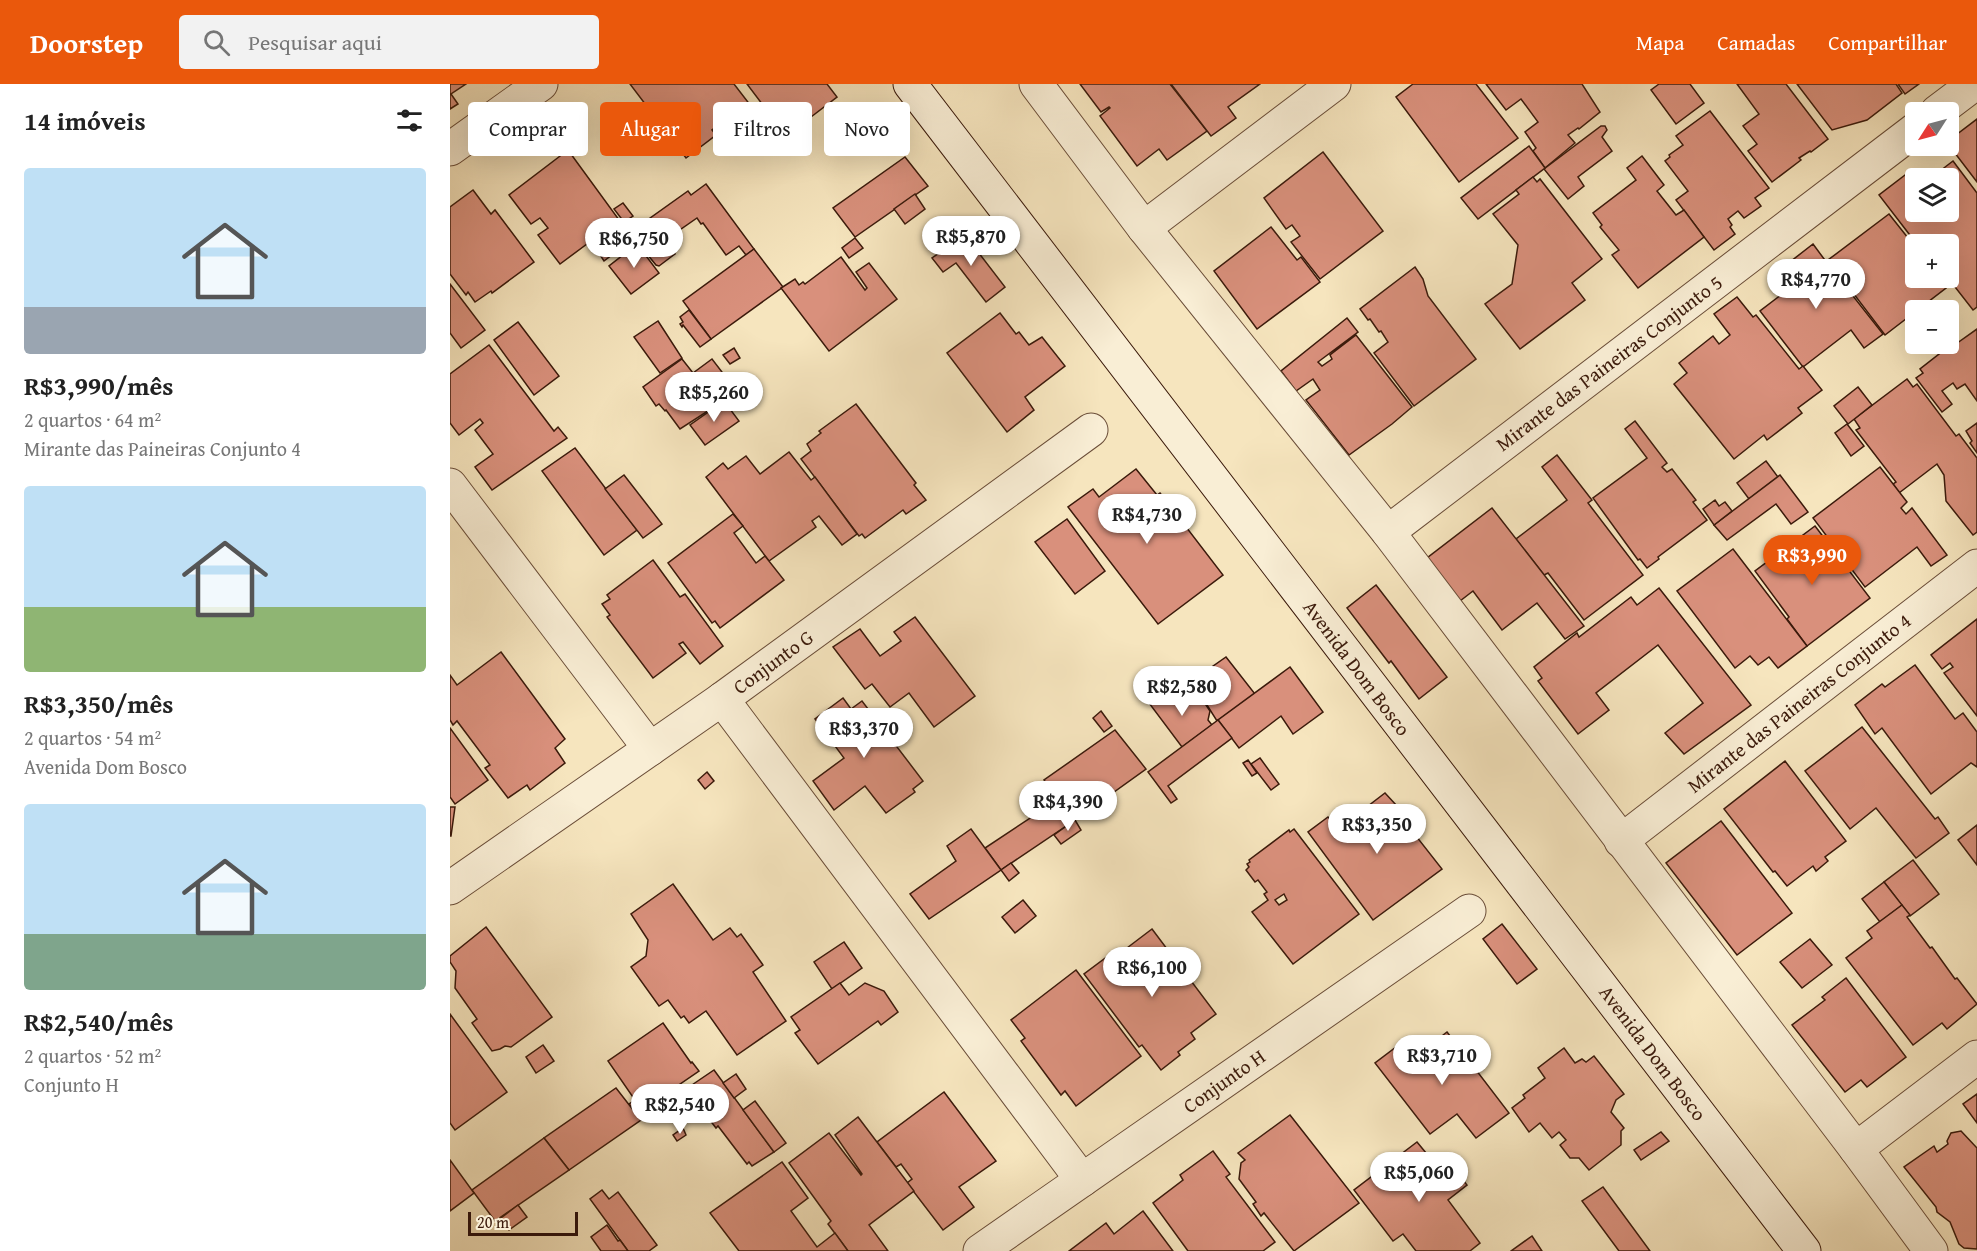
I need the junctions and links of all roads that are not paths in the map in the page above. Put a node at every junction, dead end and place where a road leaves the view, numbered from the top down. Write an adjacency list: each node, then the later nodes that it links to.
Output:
1 (541, 84): 8 (street)
2 (910, 84): 23 (street, Avenida Dom Bosco)
3 (1036, 84): 9 (street)
4 (1334, 84): 9 (street)
5 (1974, 84): 6 (street)
6 (1950, 102)
7 (1905, 137): 12 (street, Mirante das Paineiras Conjunto 5)
8 (450, 149)
9 (1144, 228): 12 (street)
10 (1091, 430): 14 (street, Conjunto G)
11 (450, 485): 15 (street)
12 (1388, 532): 16 (street)
13 (1977, 566): 16 (street, Mirante das Paineiras Conjunto 4)
14 (722, 699): 15 (street, Conjunto G); 21 (street)
15 (650, 749): 17 (street, Conjunto G)
16 (1621, 841): 20 (street)
17 (450, 888)
18 (1469, 911): 21 (street, Conjunto H)
19 (1977, 1057): 20 (street)
20 (1856, 1149): 24 (street)
21 (1082, 1180): 22 (street, Conjunto H)
22 (980, 1251)
23 (1804, 1251)
24 (1931, 1251)

